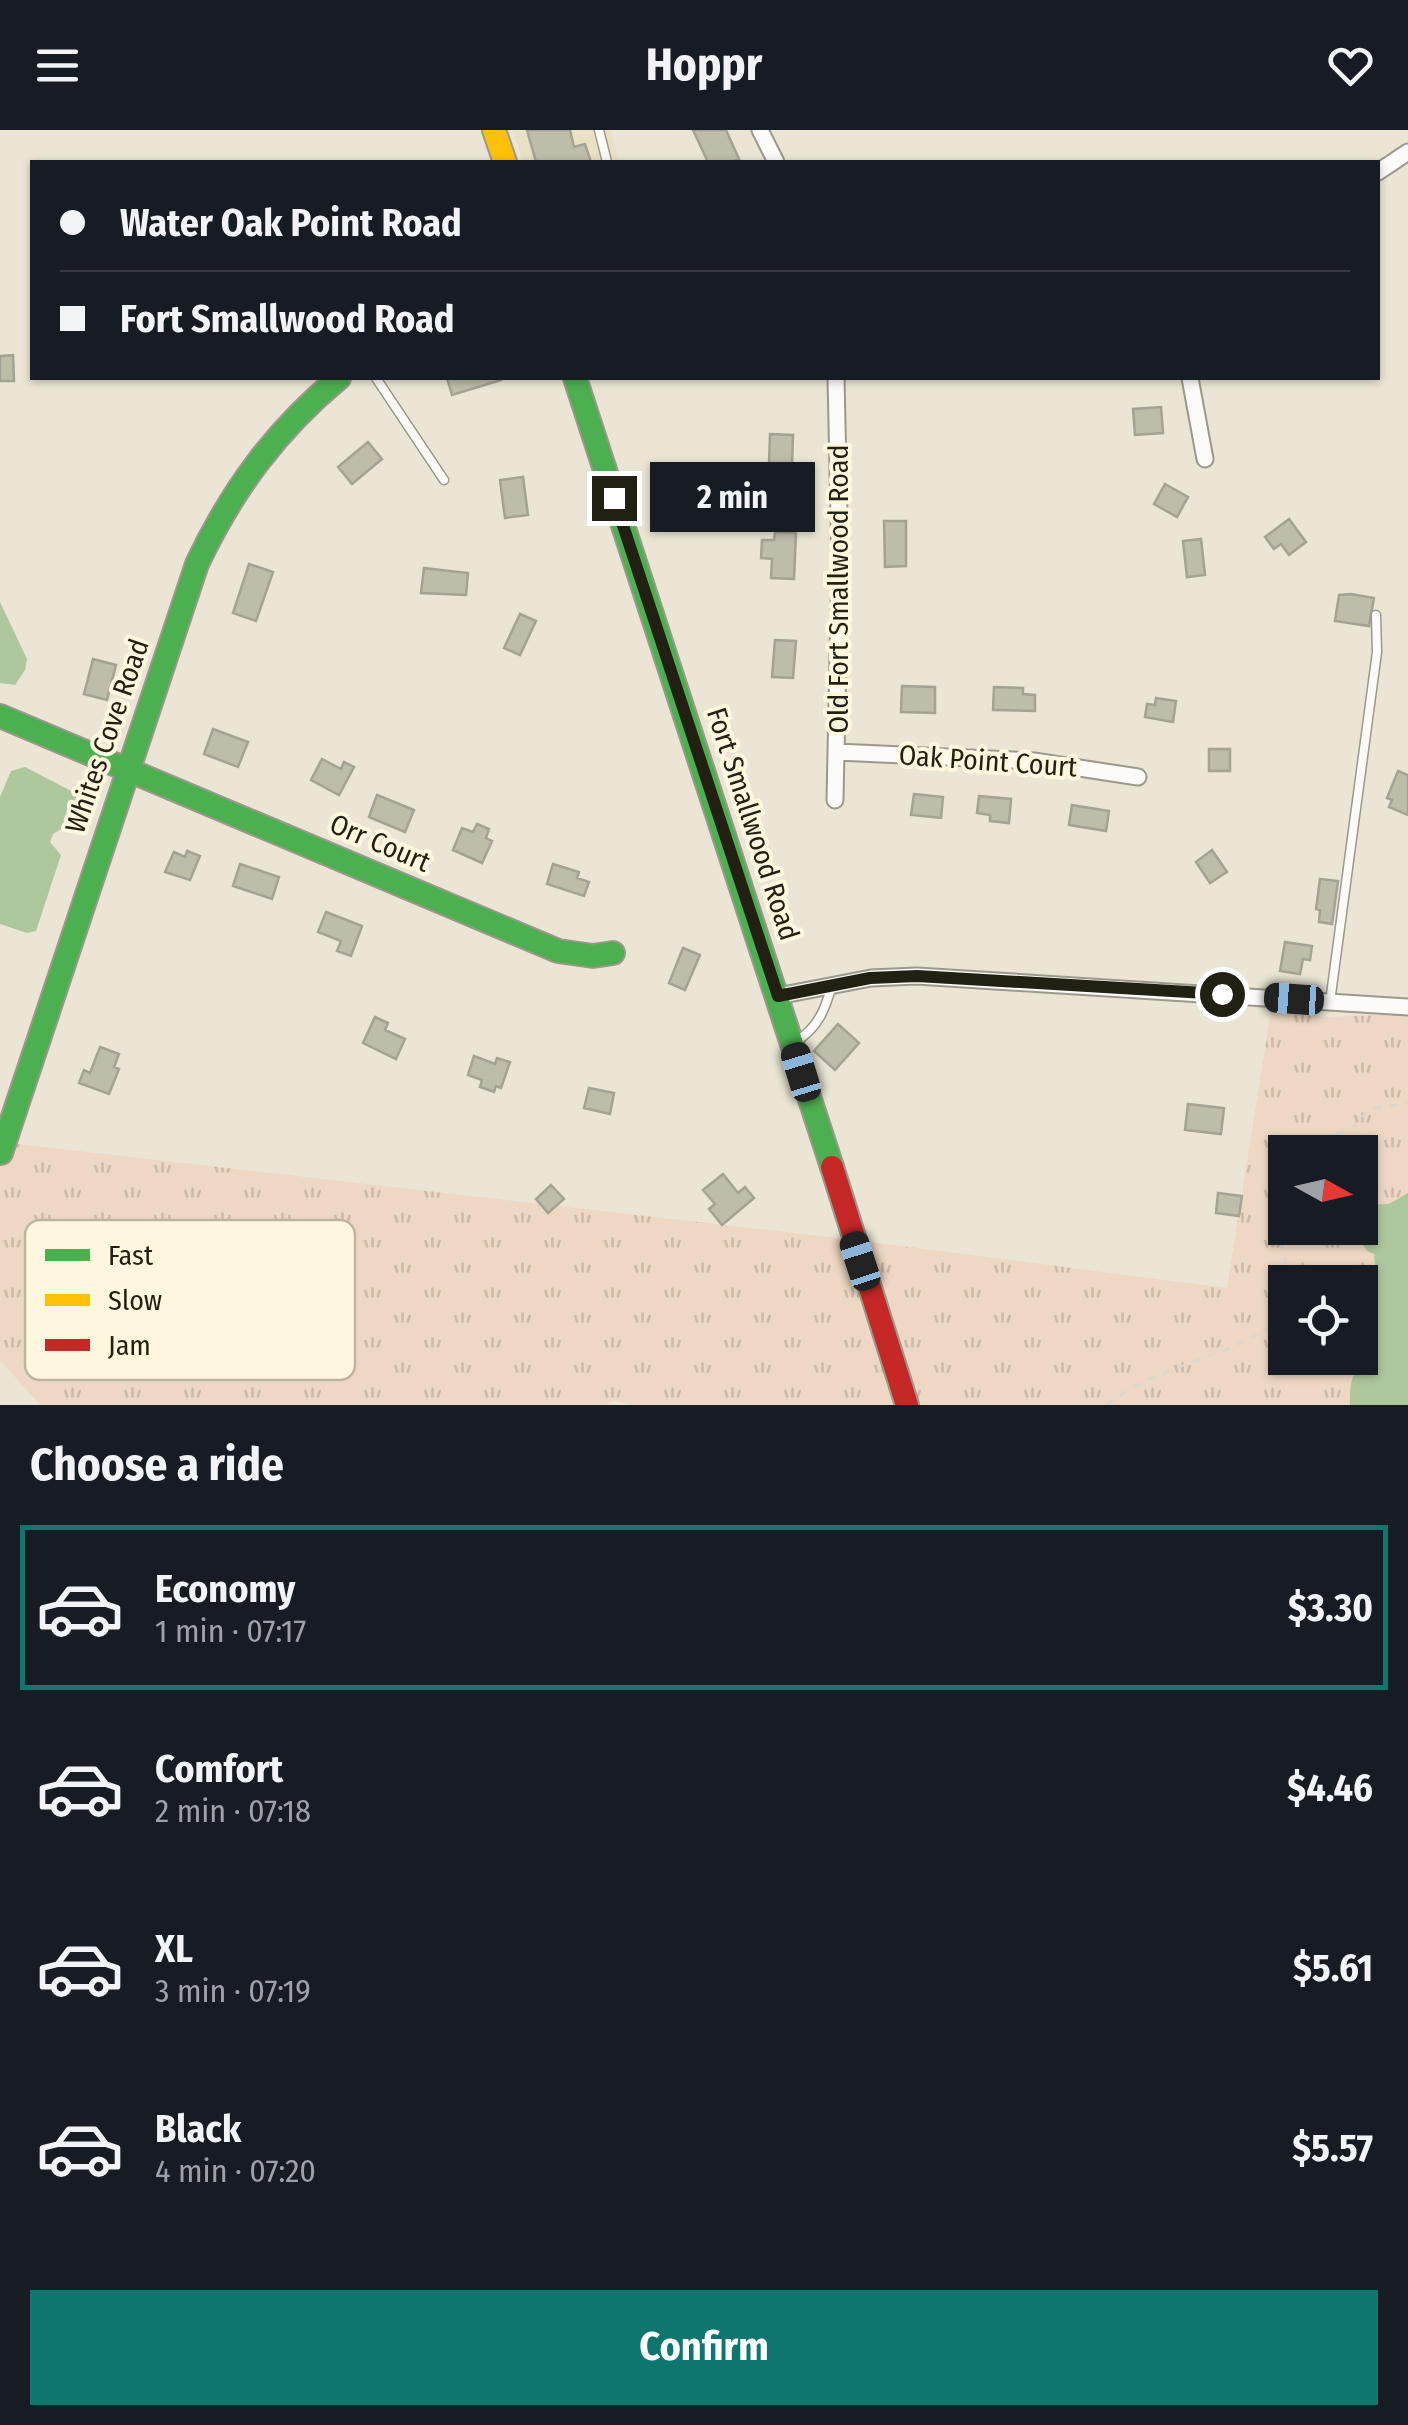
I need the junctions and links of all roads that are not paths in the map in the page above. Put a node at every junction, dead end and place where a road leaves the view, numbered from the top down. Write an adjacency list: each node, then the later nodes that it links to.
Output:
1 (494, 130): 5 (street)
2 (599, 130): 6 (lane)
3 (760, 130): 7 (street)
4 (1408, 152): 8 (street)
5 (504, 160)
6 (606, 160)
7 (775, 160)
8 (1380, 171)
9 (337, 380): 19 (street, Whites Cove Road)
10 (377, 380): 15 (lane)
11 (575, 380): 24 (street, Fort Smallwood Road)
12 (836, 380): 18 (street, Old Fort Smallwood Road)
13 (1190, 380): 14 (street)
14 (1205, 458)
15 (444, 480)
16 (1376, 615): 25 (lane)
17 (0, 716): 19 (street, Orr Court)
18 (836, 752): 20 (street, Oak Point Court); 21 (street, Old Fort Smallwood Road)
19 (127, 770): 22 (street, Orr Court); 28 (street, Whites Cove Road)
20 (1138, 777)
21 (835, 800)
22 (613, 953)
23 (832, 985): 24 (street); 25 (street); 27 (lane)
24 (778, 996): 27 (street, Fort Smallwood Road)
25 (1330, 1002): 26 (street)
26 (1408, 1006)
27 (792, 1044): 29 (street, Fort Smallwood Road)
28 (0, 1153)
29 (906, 1405)

